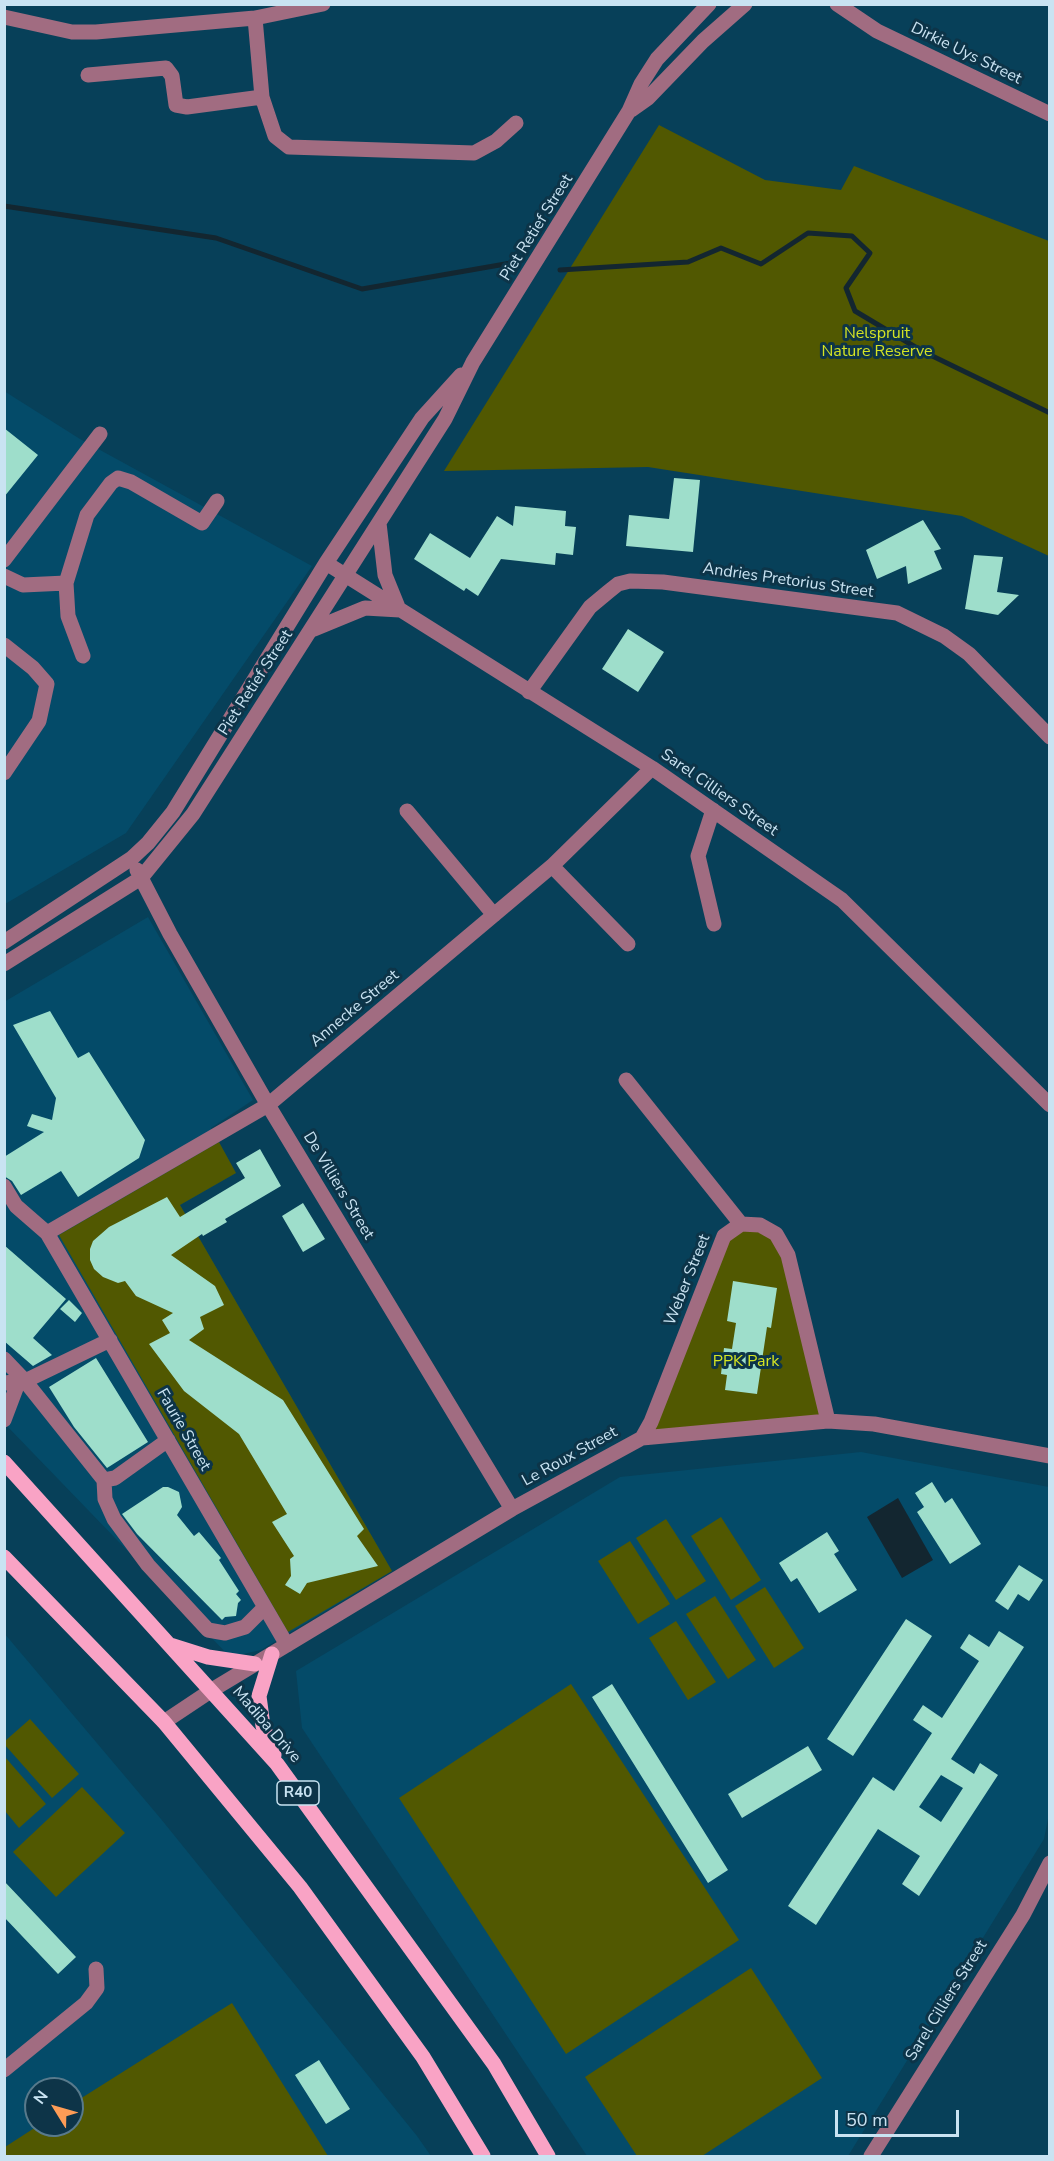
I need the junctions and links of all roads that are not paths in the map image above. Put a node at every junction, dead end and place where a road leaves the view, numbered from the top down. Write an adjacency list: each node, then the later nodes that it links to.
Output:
1 (322, 4): 7 (street)
2 (696, 4): 8 (street)
3 (708, 4): 8 (street, Piet Retief Street)
4 (745, 4): 11 (street, Piet Retief Street)
5 (837, 4): 12 (street, Dirkie Uys Street)
6 (4, 17): 7 (street)
7 (255, 18): 10 (street)
8 (657, 59): 11 (street, Piet Retief Street)
9 (88, 75): 10 (street)
10 (262, 97): 13 (street)
11 (629, 111): 14 (street, Piet Retief Street)
12 (1050, 114)
13 (516, 123)
14 (473, 362): 17 (street, Piet Retief Street); 19 (street, Piet Retief Street)
15 (100, 434): 18 (street)
16 (217, 501): 22 (street)
17 (379, 523): 20 (street, Piet Retief Street); 23 (street)
18 (4, 560)
19 (326, 563): 20 (street, Sarel Cilliers Street); 33 (street, Piet Retief Street)
20 (348, 575): 23 (street, Sarel Cilliers Street); 24 (street, Piet Retief Street)
21 (4, 576): 22 (street)
22 (66, 583): 26 (street)
23 (400, 609): 24 (street); 27 (street, Sarel Cilliers Street)
24 (312, 630): 35 (street, Piet Retief Street)
25 (4, 645): 30 (street)
26 (83, 656)
27 (529, 692): 28 (street, Andries Pretorius Street); 29 (street, Sarel Cilliers Street)
28 (1050, 737)
29 (652, 768): 31 (street, Sarel Cilliers Street); 34 (street, Annecke Street)
30 (4, 773)
31 (713, 810): 37 (street); 43 (street, Sarel Cilliers Street)
32 (407, 811): 36 (street)
33 (132, 858): 35 (street, De Villiers Street); 38 (street, Piet Retief Street)
34 (552, 866): 36 (street, Annecke Street); 39 (street)
35 (141, 878): 40 (street, Piet Retief Street); 42 (street, De Villiers Street)
36 (494, 915): 42 (street, Annecke Street)
37 (714, 924)
38 (4, 942)
39 (628, 944)
40 (4, 964)
41 (626, 1080): 45 (street)
42 (268, 1105): 46 (street, Annecke Street); 57 (street, De Villiers Street)
43 (1050, 1105)
44 (4, 1186): 46 (street, Faurie Street)
45 (741, 1224): 51 (street); 52 (street, Weber Street)
46 (47, 1233): 47 (street, Faurie Street)
47 (110, 1340): 49 (street); 53 (street, Faurie Street)
48 (4, 1359): 49 (street)
49 (16, 1382): 50 (street); 56 (street)
50 (4, 1420)
51 (828, 1420): 52 (street, Le Roux Street); 54 (street, Le Roux Street)
52 (642, 1437): 57 (street, Le Roux Street)
53 (168, 1440): 56 (street); 59 (street, Faurie Street)
54 (1050, 1456)
55 (5, 1459): 60 (main road, Madiba Drive / R40)
56 (104, 1480): 59 (street)
57 (512, 1509): 61 (street, Le Roux Street)
58 (4, 1557): 65 (main road)
59 (264, 1608): 61 (street, Faurie Street)
60 (170, 1645): 63 (main road); 64 (main road, Madiba Drive / R40)
61 (287, 1645): 62 (street, Le Roux Street)
62 (272, 1654): 63 (street, Le Roux Street); 66 (main road)
63 (255, 1664): 64 (street, Le Roux Street)
64 (212, 1690): 65 (street, Le Roux Street); 66 (main road, Madiba Drive / R40)
65 (164, 1722): 70 (main road)
66 (277, 1764): 71 (main road, Madiba Drive / R40)
67 (1050, 1863): 72 (street, Sarel Cilliers Street)
68 (96, 1969): 69 (street)
69 (4, 2070)
70 (483, 2157)
71 (548, 2157)
72 (871, 2157)

